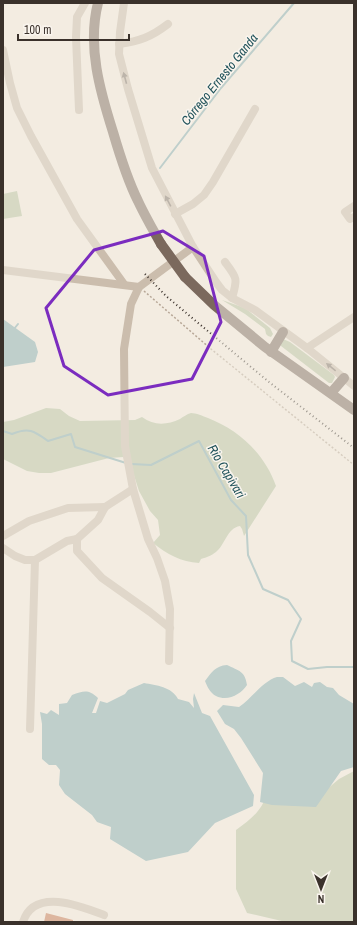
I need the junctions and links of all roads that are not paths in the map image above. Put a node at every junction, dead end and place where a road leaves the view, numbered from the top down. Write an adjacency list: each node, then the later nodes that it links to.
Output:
1 (85, 3): 4 (street)
2 (98, 3): 6 (main road)
3 (124, 3): 7 (street)
4 (77, 17): 6 (street); 10 (street)
5 (168, 24): 7 (street)
6 (95, 29): 23 (main road, bridge)
7 (119, 44): 12 (street, one-way to 7)
8 (3, 50): 17 (street)
9 (256, 109): 12 (street)
10 (79, 110)
11 (354, 206): 13 (street)
12 (175, 214): 14 (street)
13 (354, 217)
14 (193, 247): 18 (street); 19 (street)
15 (225, 262): 19 (street)
16 (3, 270): 17 (street)
17 (124, 284): 18 (street)
18 (140, 285): 28 (street)
19 (232, 298): 21 (street)
20 (354, 318): 22 (street)
21 (283, 332): 22 (street); 23 (main road)
22 (307, 348): 24 (street, one-way to 22)
23 (271, 352): 26 (main road)
24 (344, 378): 25 (street); 26 (main road)
25 (354, 386)
26 (331, 393): 27 (main road)
27 (354, 410)
28 (133, 489): 29 (street); 34 (street)
29 (105, 507): 30 (street); 31 (street)
30 (3, 536)
31 (77, 538): 33 (street); 34 (street)
32 (3, 548): 33 (street)
33 (35, 560): 36 (street)
34 (170, 628): 35 (street)
35 (169, 661)
36 (30, 729)
37 (104, 915): 38 (street)
38 (23, 922)

